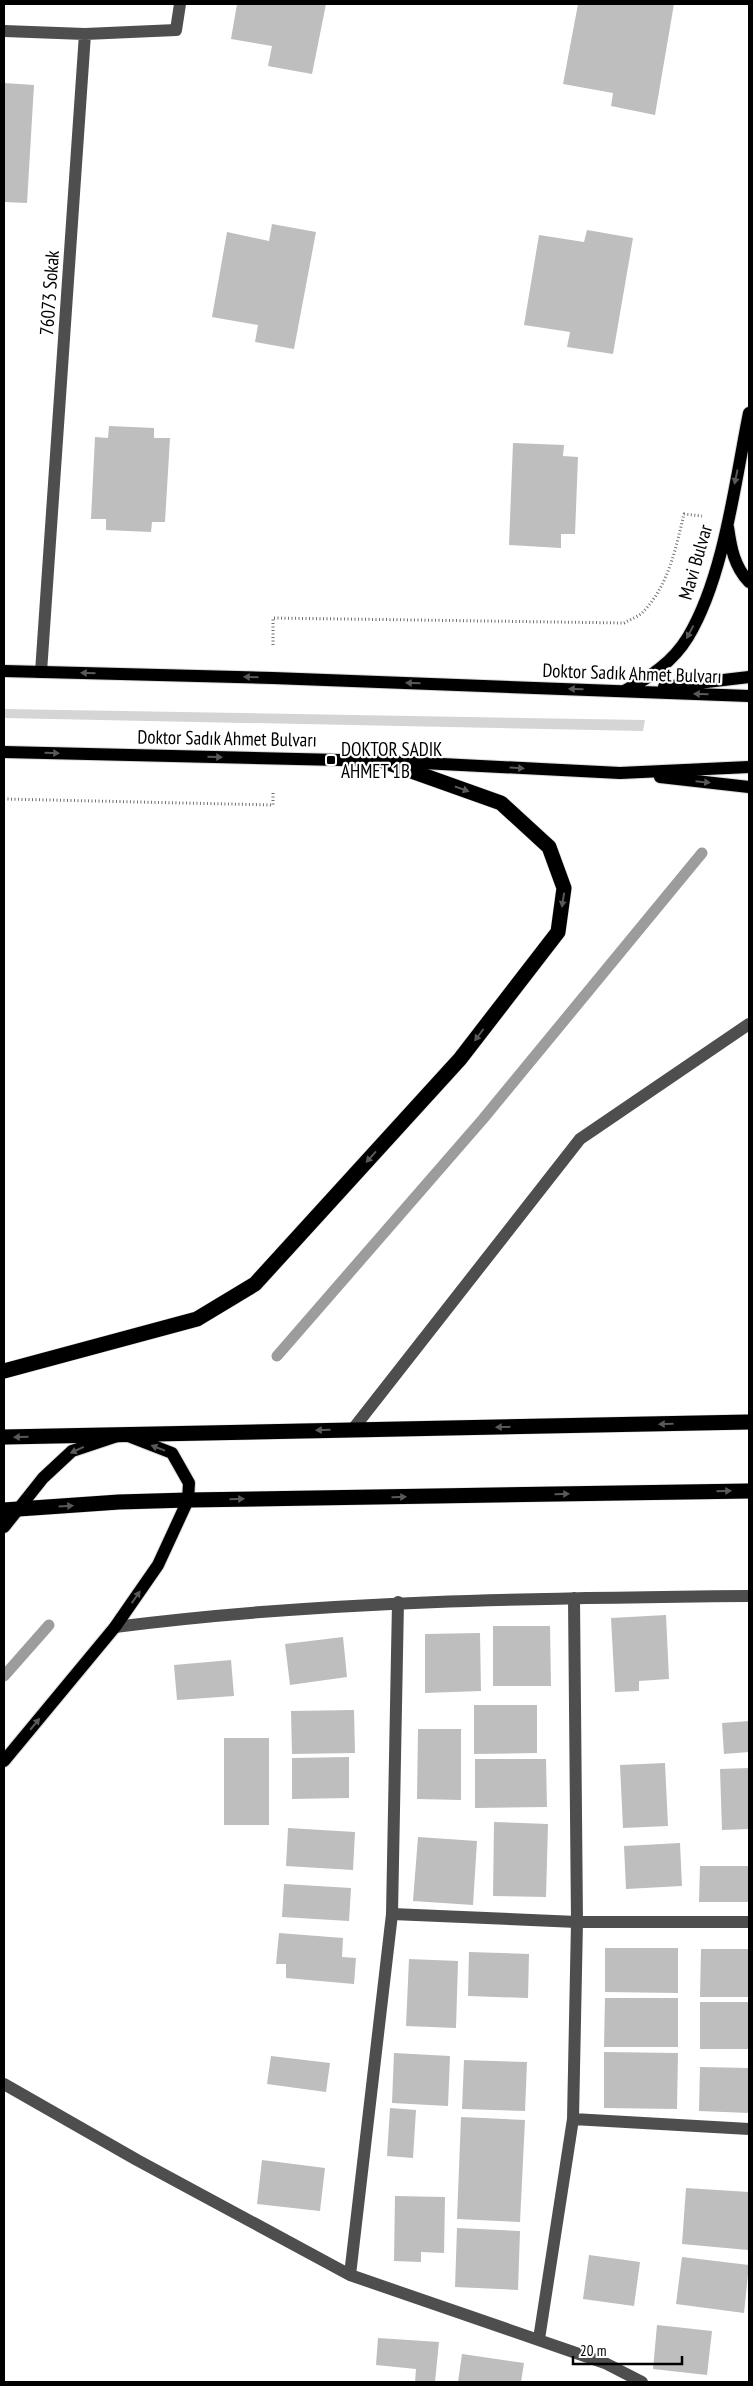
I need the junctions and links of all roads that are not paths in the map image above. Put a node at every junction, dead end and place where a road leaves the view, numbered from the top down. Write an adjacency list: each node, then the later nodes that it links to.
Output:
1 (180, 4): 3 (street)
2 (4, 30): 3 (street)
3 (85, 34): 8 (street, 76073 Sokak)
4 (749, 412): 5 (main road, Mavi Bulvar, one-way to 5)
5 (727, 519): 6 (main road); 10 (main road, Mavi Bulvar, one-way to 10)
6 (749, 582)
7 (4, 671): 8 (main road, Doktor Sadık Ahmet Bulvarı)
8 (41, 672): 10 (main road, Doktor Sadık Ahmet Bulvarı, one-way to 8)
9 (749, 677): 10 (main road)
10 (624, 691): 11 (main road, Doktor Sadık Ahmet Bulvarı, one-way to 10)
11 (749, 696)
12 (4, 752): 13 (main road, Doktor Sadık Ahmet Bulvarı, one-way to 13)
13 (383, 761): 15 (main road, Doktor Sadık Ahmet Bulvarı, one-way to 15); 18 (highway, one-way to 18)
14 (749, 767): 15 (main road, Doktor Sadık Ahmet Bulvarı)
15 (620, 773): 16 (main road, one-way to 16)
16 (749, 787)
17 (749, 1024): 20 (street)
18 (4, 1371)
19 (749, 1422): 20 (highway, one-way to 20)
20 (353, 1429): 21 (highway, one-way to 21)
21 (122, 1434): 22 (highway, one-way to 22); 24 (main road, one-way to 21); 25 (main road, one-way to 25)
22 (4, 1437)
23 (749, 1491): 24 (highway, one-way to 23)
24 (188, 1500): 25 (highway, one-way to 24); 30 (main road, one-way to 24)
25 (11, 1509): 26 (main road)
26 (4, 1527)
27 (749, 1596): 28 (street)
28 (574, 1598): 29 (street); 33 (street)
29 (398, 1602): 30 (street); 32 (street)
30 (115, 1627): 31 (main road, one-way to 30)
31 (4, 1761)
32 (392, 1914): 33 (street); 38 (street)
33 (577, 1922): 34 (street); 36 (street)
34 (749, 1922)
35 (4, 2084): 38 (street)
36 (573, 2119): 37 (street); 39 (street)
37 (749, 2129)
38 (350, 2274): 39 (street)
39 (539, 2339): 40 (street)
40 (642, 2382)

